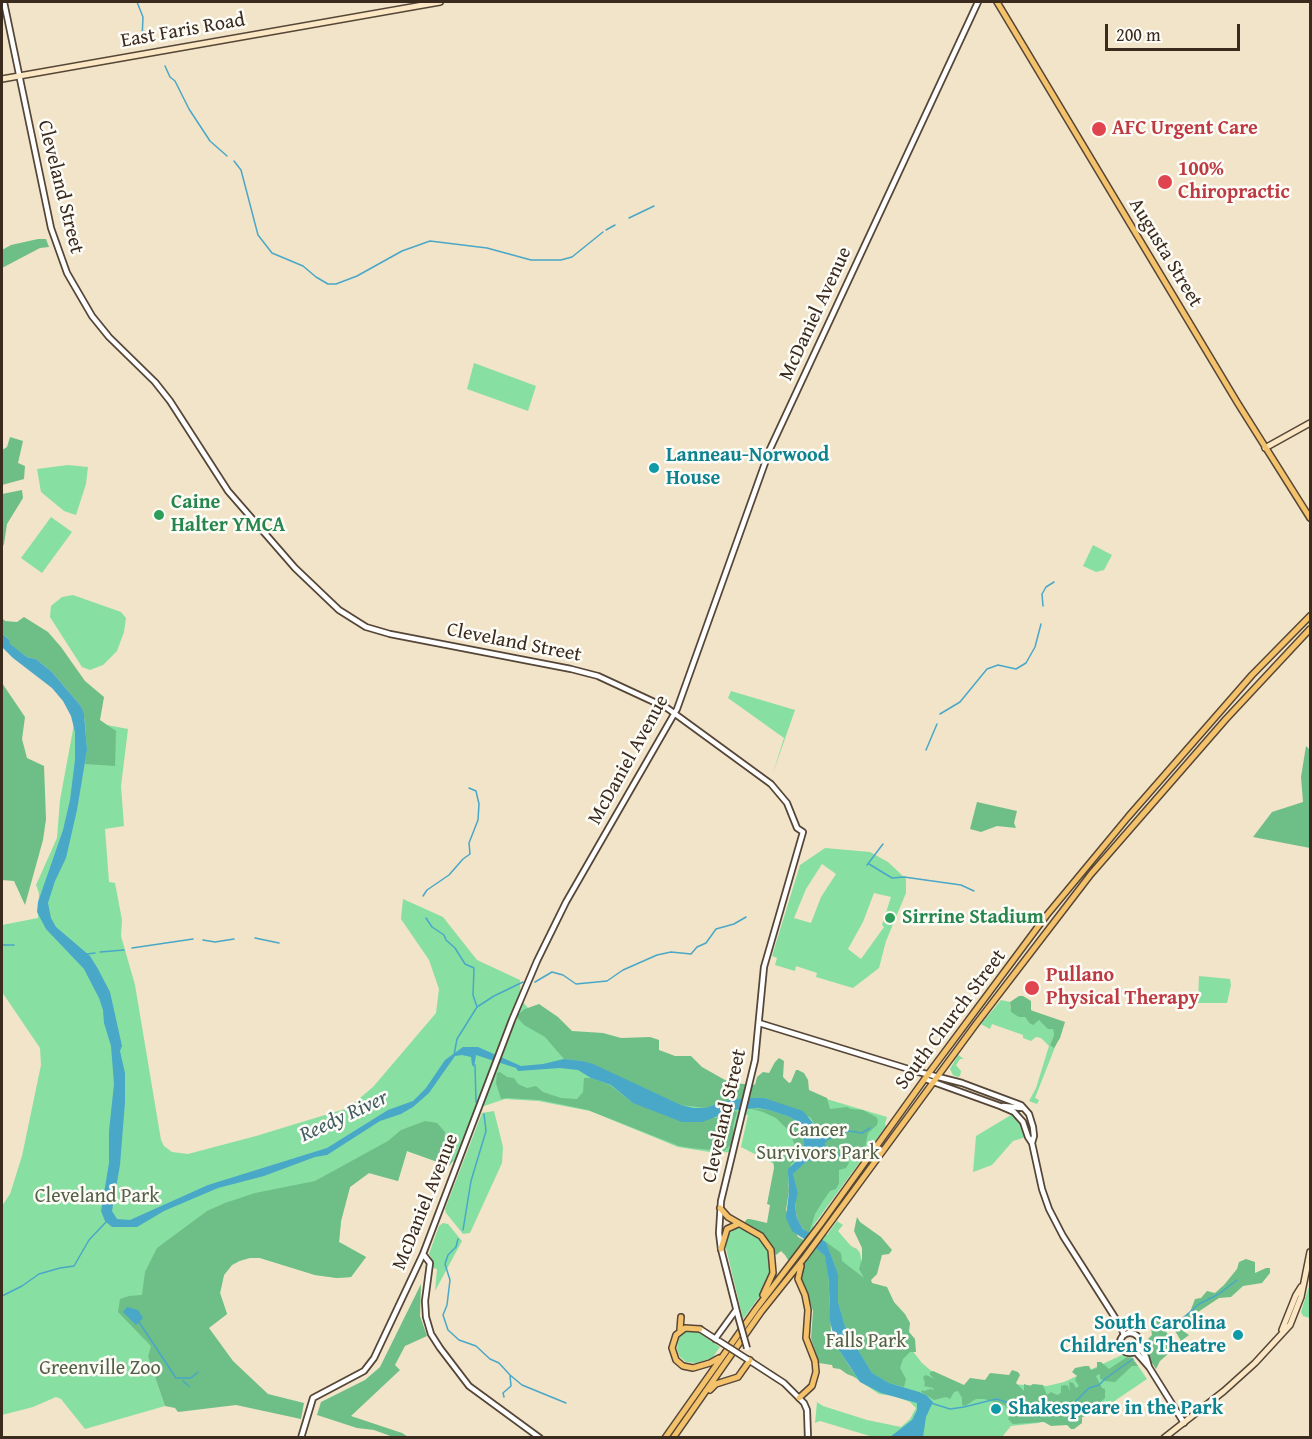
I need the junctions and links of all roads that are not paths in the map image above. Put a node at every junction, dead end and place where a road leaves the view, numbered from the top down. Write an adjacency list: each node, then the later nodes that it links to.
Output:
1 (4, 2): 5 (street, Cleveland Street)
2 (440, 2): 5 (main road, East Faris Road)
3 (978, 2): 12 (street, McDaniel Avenue)
4 (997, 2): 8 (main road, Augusta Street)
5 (19, 75): 6 (main road, East Faris Road); 12 (street, Cleveland Street)
6 (2, 79)
7 (1311, 423): 8 (main road)
8 (1265, 448): 9 (main road, Augusta Street)
9 (1311, 518)
10 (1311, 615): 14 (main road, South Church Street)
11 (1311, 629): 15 (main road, South Church Street)
12 (675, 713): 13 (street, Cleveland Street); 26 (street, McDaniel Avenue)
13 (759, 1023): 14 (street); 21 (street, Cleveland Street)
14 (929, 1073): 15 (street); 16 (main road, South Church Street)
15 (939, 1076): 17 (main road, South Church Street); 19 (street)
16 (924, 1079): 17 (street); 23 (main road, South Church Street)
17 (934, 1082): 18 (street); 23 (main road, South Church Street)
18 (1000, 1106): 19 (street); 20 (street)
19 (1024, 1109): 20 (street)
20 (1032, 1143): 31 (street)
21 (720, 1208): 22 (main road); 24 (street, Cleveland Street)
22 (738, 1224): 24 (main road); 28 (main road)
23 (822, 1227): 27 (main road, South Church Street); 28 (main road, South Church Street)
24 (721, 1249): 29 (street, Cleveland Street)
25 (1311, 1252): 43 (main road)
26 (423, 1254): 44 (street, McDaniel Avenue); 45 (street)
27 (805, 1257): 40 (main road); 41 (main road, South Church Street)
28 (756, 1309): 38 (main road, South Church Street)
29 (737, 1313): 36 (street); 39 (street, Cleveland Street, bridge)
30 (681, 1317): 33 (main road)
31 (1121, 1327): 34 (street); 35 (street)
32 (700, 1329): 33 (main road); 36 (street)
33 (680, 1330): 38 (main road)
34 (1130, 1333): 35 (street); 37 (street)
35 (1124, 1335): 37 (street)
36 (717, 1340): 39 (street, bridge)
37 (1137, 1349): 43 (street)
38 (722, 1355): 42 (main road, South Church Street)
39 (749, 1360): 40 (street); 41 (main road)
40 (799, 1398): 48 (street)
41 (695, 1407): 42 (main road, South Church Street)
42 (681, 1421): 46 (main road, South Church Street); 47 (main road, South Church Street)
43 (1184, 1423): 49 (main road)
44 (301, 1437)
45 (540, 1437)
46 (665, 1437)
47 (673, 1437)
48 (808, 1437)
49 (1164, 1437)

